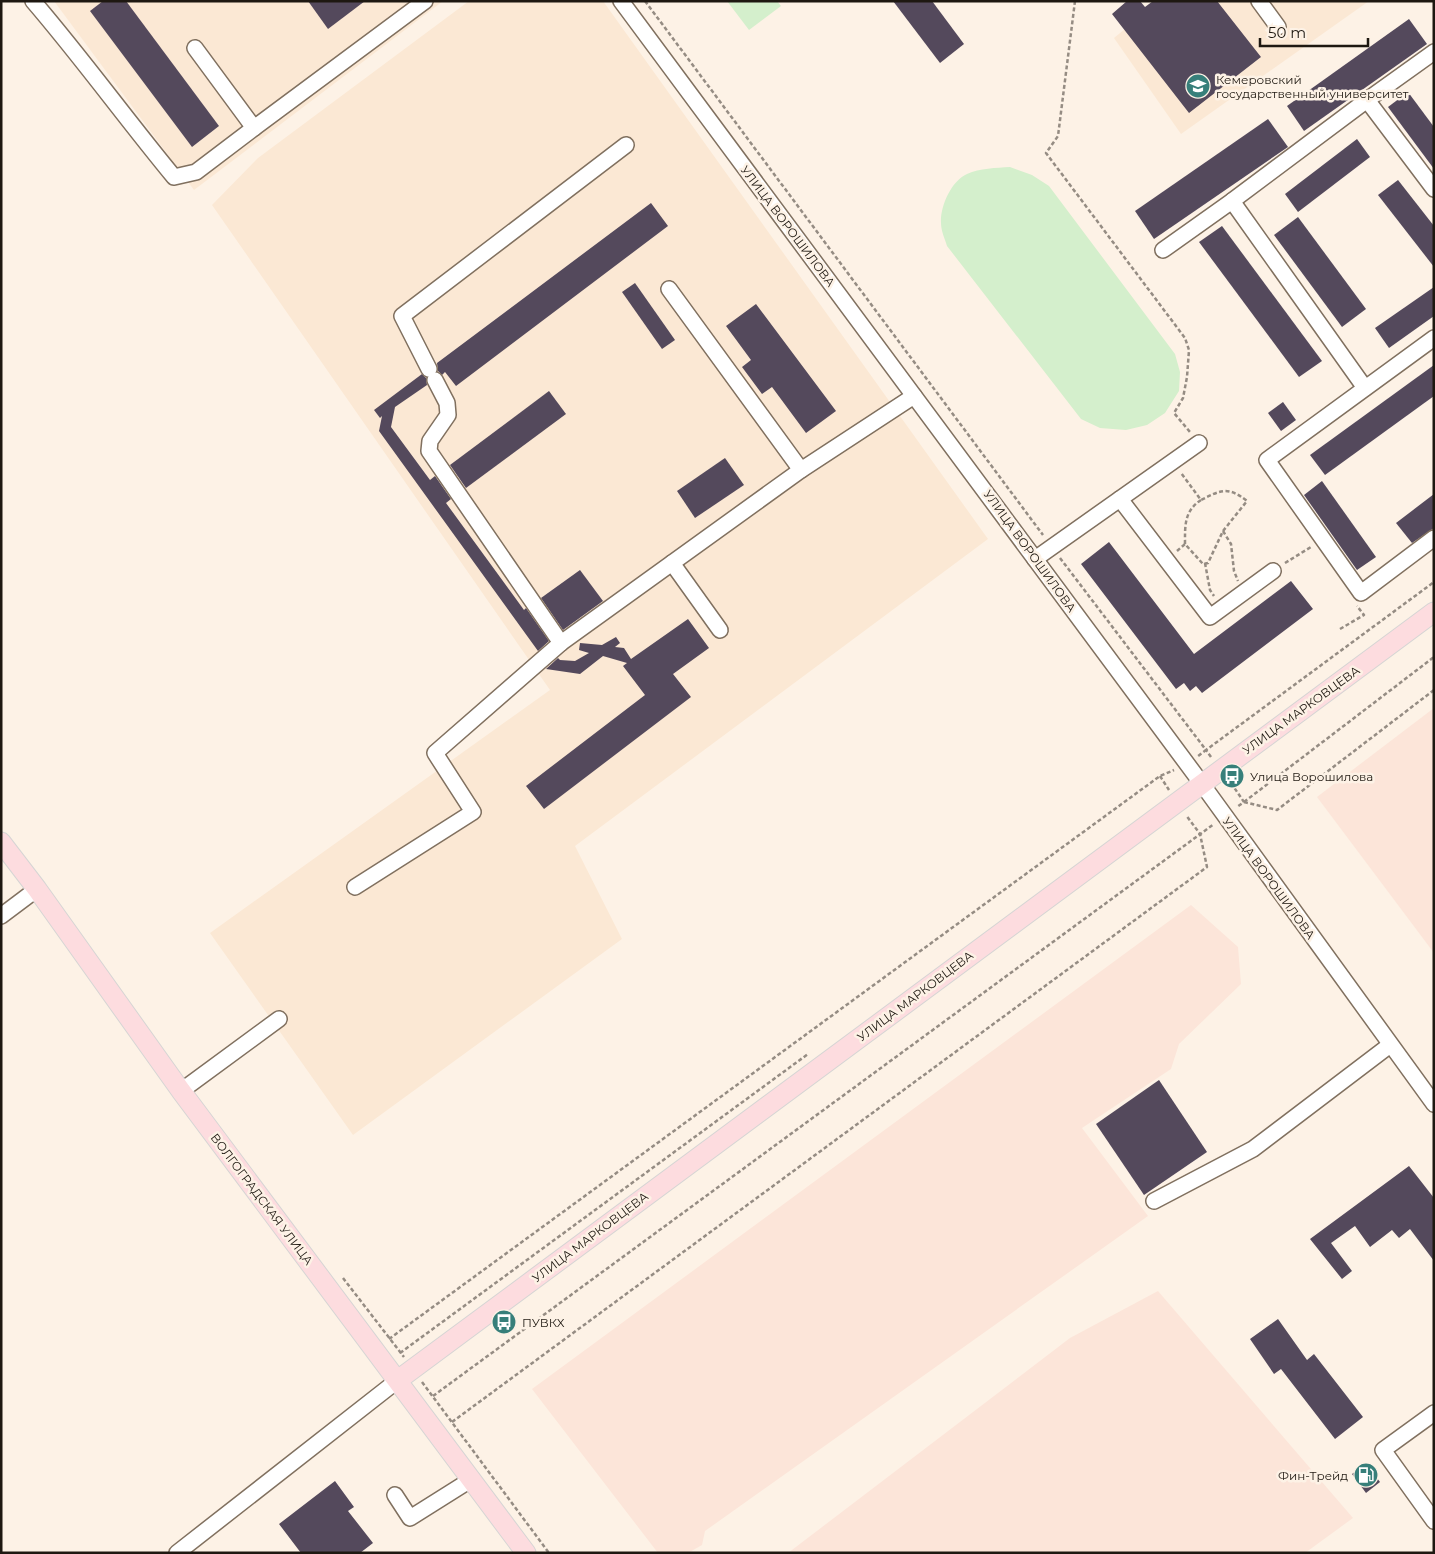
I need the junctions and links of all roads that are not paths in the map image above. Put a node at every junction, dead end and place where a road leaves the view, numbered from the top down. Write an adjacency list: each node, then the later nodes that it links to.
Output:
1 (33, 1): 9 (street)
2 (425, 1): 9 (street)
3 (621, 1): 17 (street, УЛИЦА ВОРОШИЛОВА)
4 (1259, 1): 5 (street)
5 (1278, 28)
6 (194, 48): 9 (street)
7 (1434, 52): 8 (street)
8 (1367, 100): 11 (street); 12 (street)
9 (254, 128)
10 (626, 145): 27 (street)
11 (1434, 189)
12 (1232, 201): 13 (street); 16 (street)
13 (1163, 250)
14 (669, 289): 19 (street)
15 (1434, 338): 16 (street)
16 (1365, 388): 21 (street)
17 (914, 396): 19 (street); 22 (street, УЛИЦА ВОРОШИЛОВА)
18 (1199, 443): 20 (street)
19 (801, 470): 23 (street)
20 (1120, 499): 22 (street); 24 (street)
21 (1434, 538)
22 (1035, 558): 28 (street, УЛИЦА ВОРОШИЛОВА)
23 (672, 562): 26 (street); 27 (street)
24 (1273, 571)
25 (1434, 612): 28 (main road, УЛИЦА МАРКОВЦЕВА)
26 (720, 630)
27 (561, 643): 30 (street)
28 (1202, 784): 34 (street, УЛИЦА ВОРОШИЛОВА); 38 (main road, УЛИЦА МАРКОВЦЕВА)
29 (1, 842): 31 (main road, ВОЛГОГРАДСКАЯ УЛИЦА)
30 (355, 887)
31 (37, 889): 32 (street); 35 (main road, ВОЛГОГРАДСКАЯ УЛИЦА)
32 (1, 916)
33 (279, 1019): 35 (street)
34 (1390, 1045): 36 (street, УЛИЦА ВОРОШИЛОВА); 37 (street)
35 (181, 1091): 38 (main road, ВОЛГОГРАДСКАЯ УЛИЦА)
36 (1434, 1104)
37 (1154, 1201)
38 (405, 1374): 40 (main road, ВОЛГОГРАДСКАЯ УЛИЦА); 43 (street)
39 (1434, 1413): 42 (street)
40 (472, 1479): 41 (street); 44 (main road, ВОЛГОГРАДСКАЯ УЛИЦА)
41 (395, 1495)
42 (1434, 1521)
43 (177, 1553)
44 (526, 1553)

